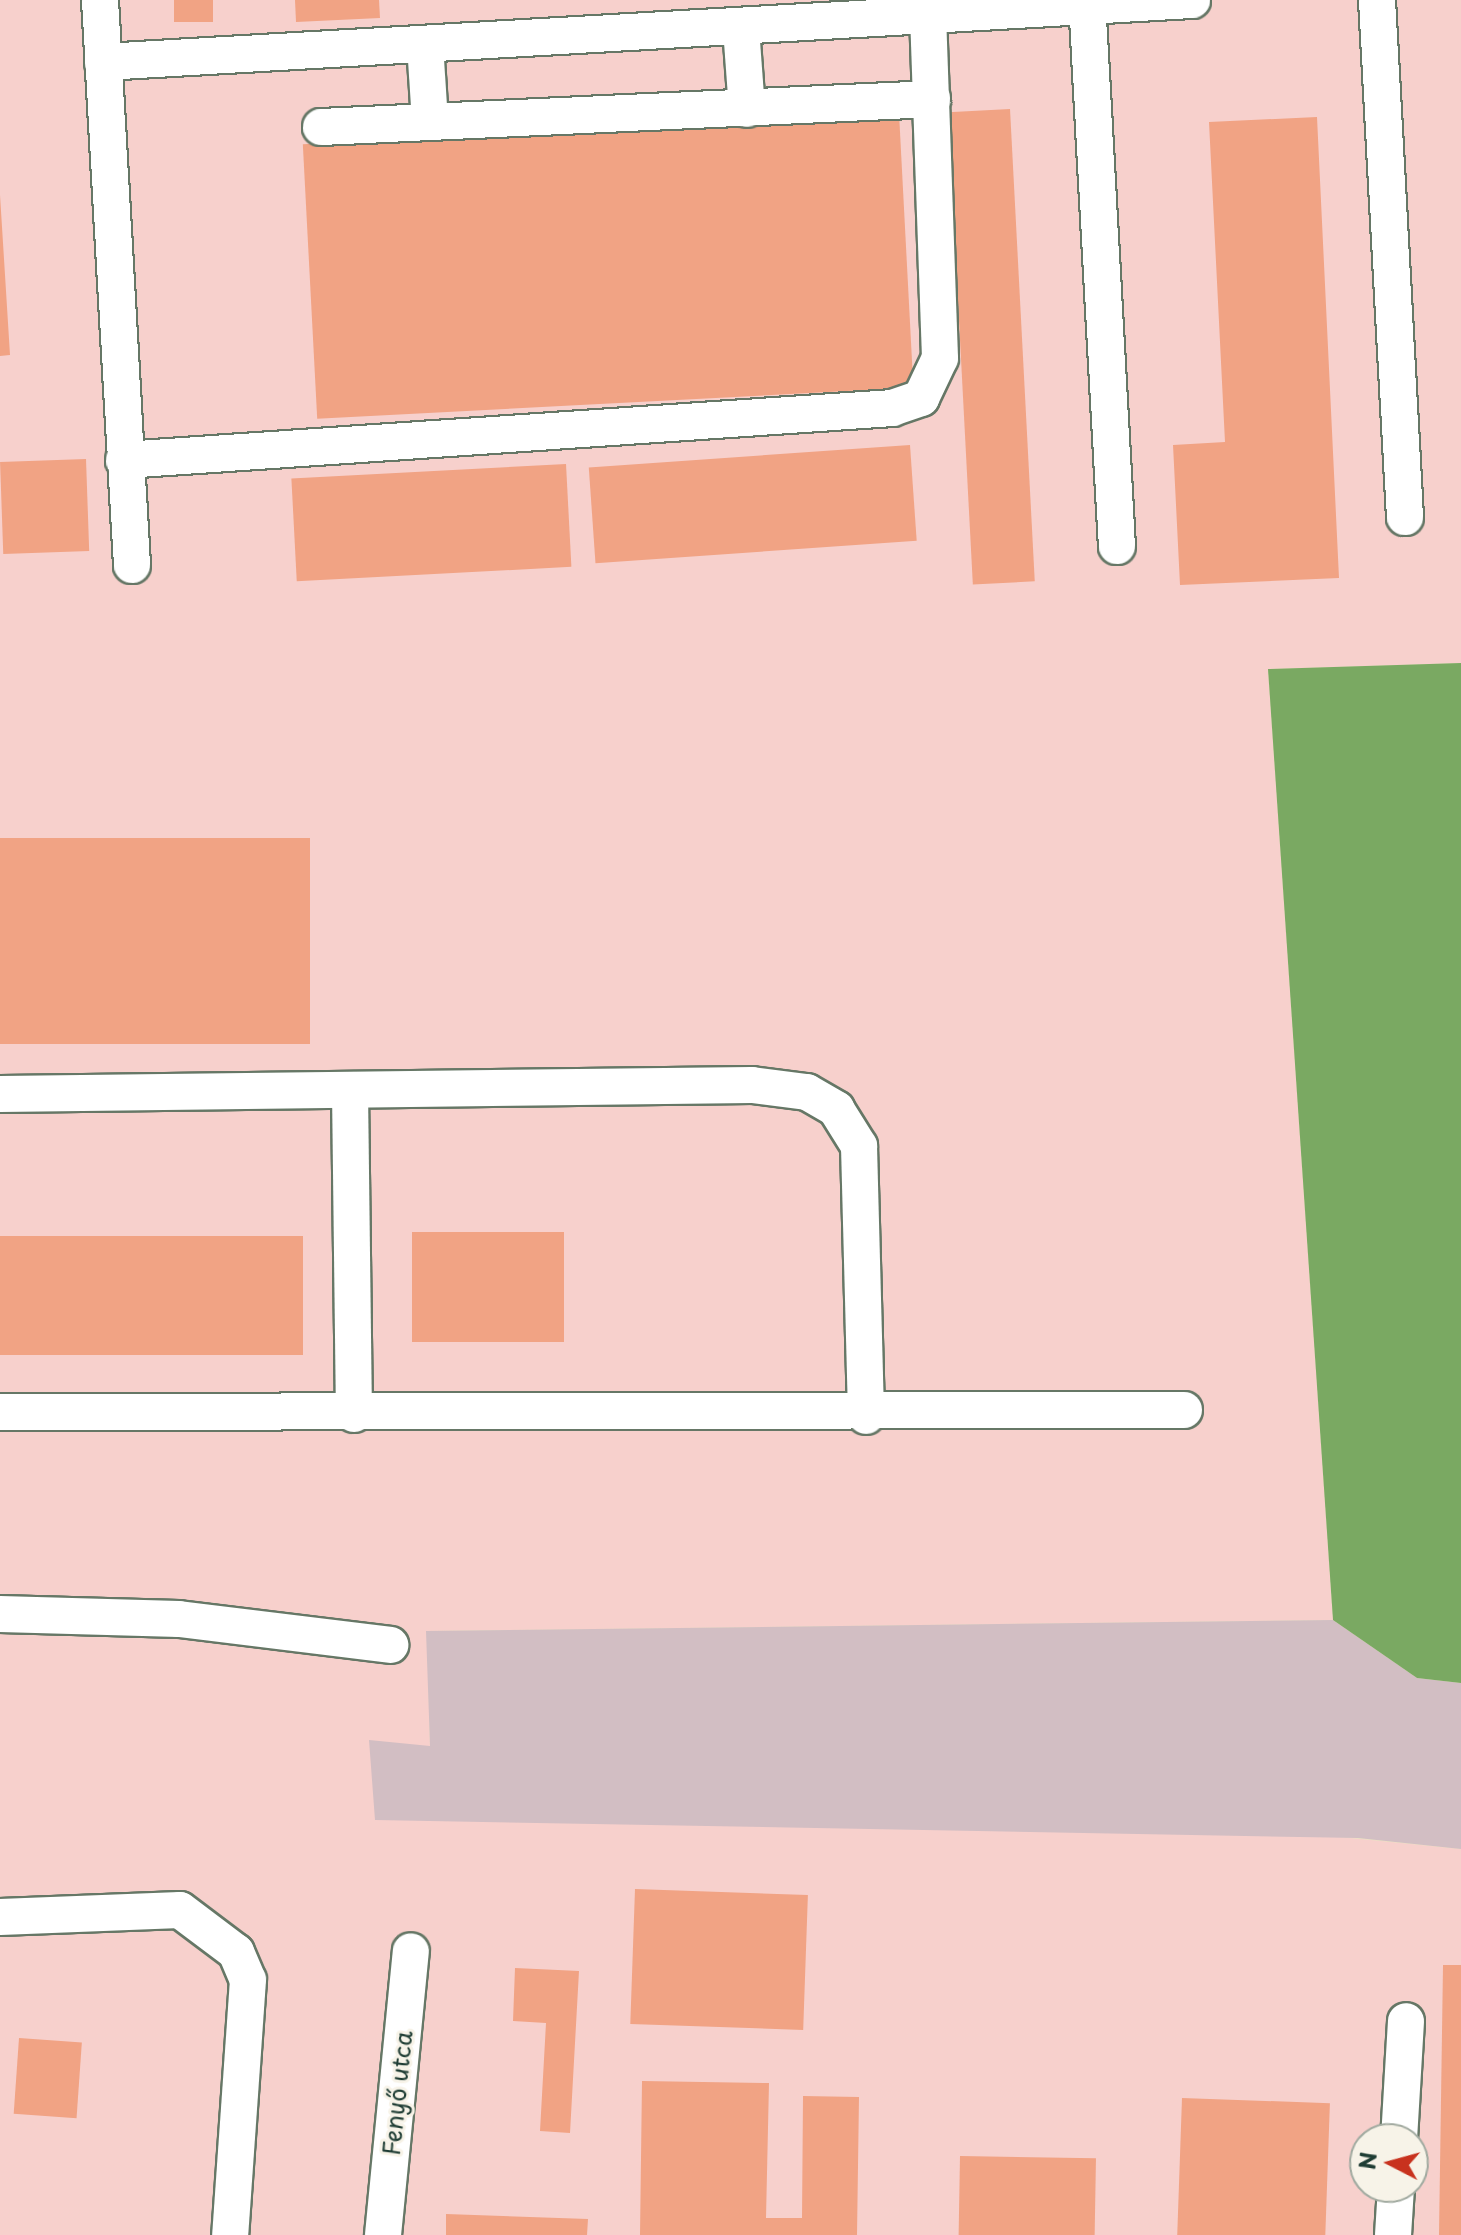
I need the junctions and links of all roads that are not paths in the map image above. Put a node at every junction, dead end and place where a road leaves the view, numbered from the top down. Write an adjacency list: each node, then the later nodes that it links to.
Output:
1 (100, 0): 8 (street)
2 (1192, 0): 4 (street)
3 (1377, 0): 14 (street)
4 (1087, 3): 5 (street); 15 (street)
5 (928, 11): 6 (street); 9 (street)
6 (741, 28): 7 (street); 10 (street)
7 (425, 44): 8 (street); 11 (street)
8 (103, 62): 13 (street)
9 (932, 99): 10 (street); 13 (street)
10 (747, 109): 11 (street)
11 (430, 121): 12 (street)
12 (321, 127)
13 (124, 460): 16 (street)
14 (1405, 517)
15 (1117, 546)
16 (132, 565)
17 (350, 1090): 18 (street); 21 (street); 22 (street)
18 (0, 1094)
19 (1184, 1410): 22 (street)
20 (0, 1412): 21 (street)
21 (354, 1414): 22 (street)
22 (866, 1416)
23 (0, 1614): 24 (street)
24 (390, 1645)
25 (0, 1917): 30 (street)
26 (411, 1951): 31 (street, Fenyő utca)
27 (1406, 2021): 28 (street)
28 (1400, 2123)
29 (1395, 2203): 32 (street)
30 (230, 2235)
31 (383, 2235)
32 (1393, 2235)

